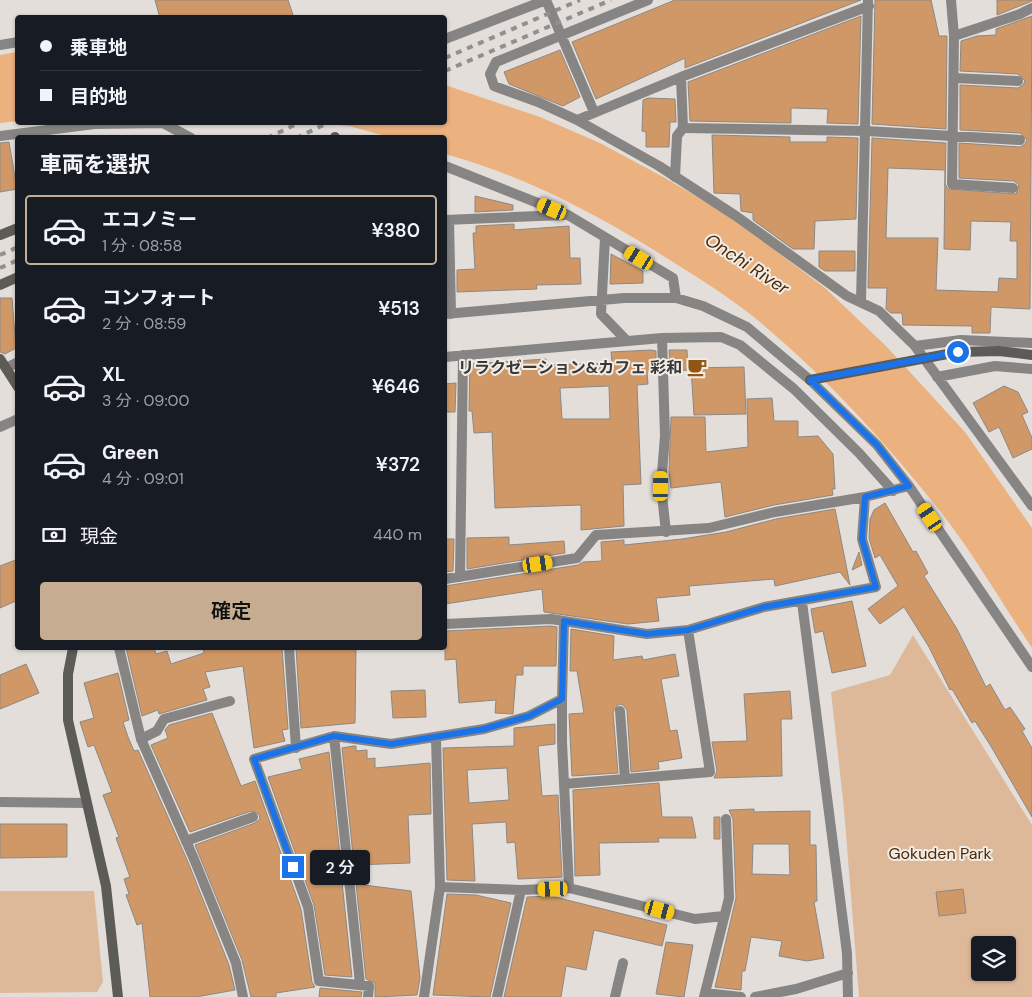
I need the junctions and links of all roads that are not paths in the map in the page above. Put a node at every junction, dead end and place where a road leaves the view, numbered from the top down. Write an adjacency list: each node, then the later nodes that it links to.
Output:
1 (546, 0): 7 (street); 8 (street)
2 (648, 0): 7 (street)
3 (951, 0): 6 (street)
4 (868, 3): 11 (street); 19 (street)
5 (1032, 8): 6 (street)
6 (954, 36): 12 (street)
7 (562, 37): 14 (street); 15 (street)
8 (447, 38)
9 (15, 42): 10 (street)
10 (0, 45)
11 (681, 77): 14 (street); 18 (street)
12 (954, 78): 13 (street); 22 (street)
13 (1018, 81)
14 (594, 112): 15 (street)
15 (577, 120): 25 (street)
16 (87, 125): 21 (street)
17 (167, 125): 20 (street)
18 (683, 128): 19 (street); 25 (street)
19 (866, 132): 22 (street); 36 (street)
20 (185, 135)
21 (0, 136)
22 (954, 137): 23 (street); 26 (street)
23 (1020, 140)
24 (447, 167): 27 (street)
25 (675, 177): 36 (street)
26 (1013, 188)
27 (568, 215): 28 (street); 31 (street)
28 (447, 220): 37 (street)
29 (15, 229): 30 (street)
30 (0, 235)
31 (605, 238): 34 (street); 35 (street)
32 (15, 278): 33 (street)
33 (0, 285)
34 (676, 298): 35 (street); 48 (street)
35 (602, 300): 37 (street); 39 (street)
36 (861, 301): 41 (street)
37 (448, 314)
38 (662, 338): 39 (street); 53 (street); 56 (street)
39 (627, 341): 42 (street)
40 (1032, 343): 41 (street)
41 (915, 346): 47 (street)
42 (463, 355): 44 (street); 57 (street)
43 (1032, 355): 48 (street, bridge)
44 (447, 357)
45 (3, 363): 49 (street)
46 (1032, 369): 47 (street)
47 (938, 377): 55 (street)
48 (810, 380): 52 (street)
49 (15, 382)
50 (15, 420): 51 (street)
51 (0, 427)
52 (909, 486): 53 (street); 66 (street)
53 (893, 491): 54 (street)
54 (865, 497): 56 (street); 59 (street)
55 (1032, 506)
56 (666, 532): 57 (street)
57 (460, 577): 58 (street)
58 (447, 579)
59 (802, 602): 62 (street); 86 (street)
60 (564, 621): 61 (street); 62 (street); 67 (street)
61 (447, 624)
62 (688, 630): 74 (street)
63 (73, 650): 77 (street)
64 (119, 650): 72 (street)
65 (289, 650): 73 (street)
66 (1032, 667)
67 (562, 699): 71 (street); 75 (street)
68 (230, 700): 72 (street)
69 (620, 711): 74 (street)
70 (334, 736): 71 (street); 73 (street); 87 (street)
71 (436, 738): 81 (street)
72 (141, 739): 80 (street)
73 (296, 748): 87 (street)
74 (625, 779): 75 (street)
75 (564, 784): 82 (street)
76 (0, 802): 77 (street)
77 (86, 803): 89 (street)
78 (254, 817): 80 (street)
79 (726, 819): 84 (street)
80 (186, 841): 90 (street)
81 (440, 887): 83 (street); 92 (street)
82 (569, 888): 83 (street); 84 (street)
83 (521, 890): 93 (street)
84 (724, 916): 88 (street)
85 (622, 963): 94 (street)
86 (848, 973): 96 (street); 97 (street)
87 (360, 984): 91 (street)
88 (705, 995): 95 (street)
89 (118, 997)
90 (243, 997)
91 (368, 997)
92 (424, 997)
93 (497, 997)
94 (615, 997)
95 (741, 997)
96 (755, 997)
97 (848, 997)

